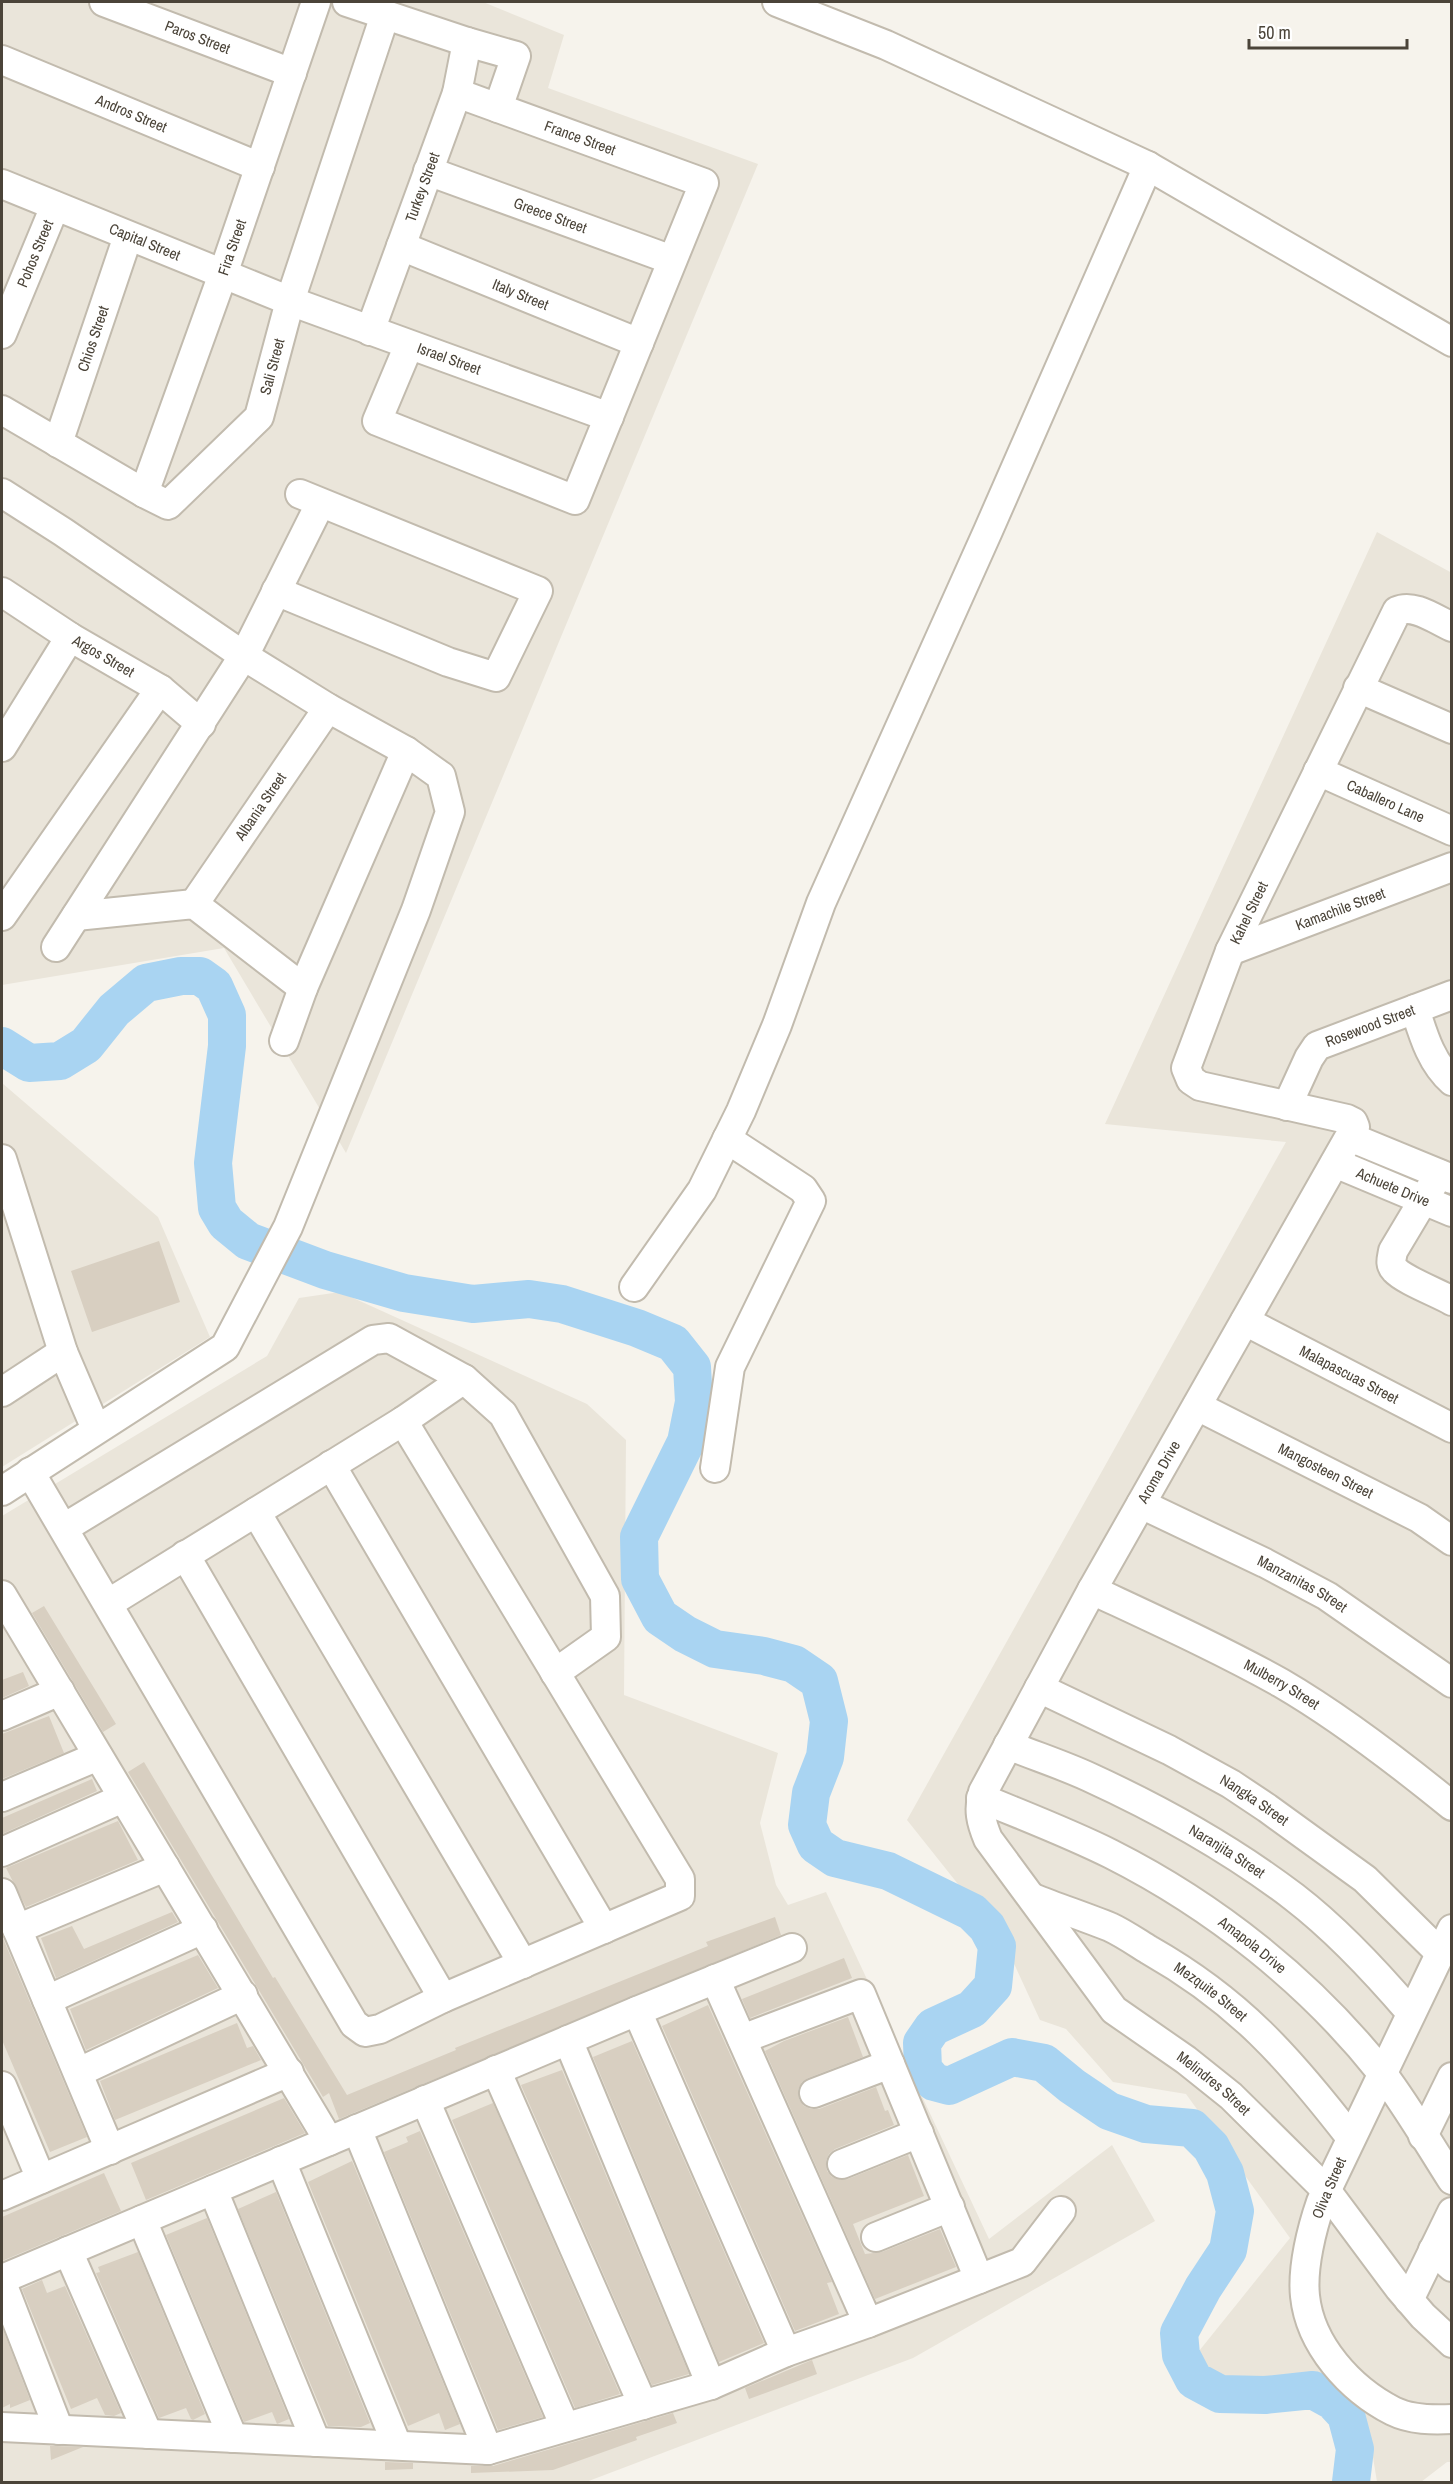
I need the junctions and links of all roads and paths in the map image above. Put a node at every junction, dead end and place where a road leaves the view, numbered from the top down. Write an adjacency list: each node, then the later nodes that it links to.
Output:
1 (104, 2): 8 (street, Paros Street)
2 (316, 2): 8 (street, Fira Street)
3 (347, 2): 5 (street)
4 (777, 2): 11 (street)
5 (385, 15): 6 (street); 20 (street, Sali Street)
6 (467, 42): 9 (street, Turkey Street); 10 (street)
7 (2, 60): 12 (street, Andros Street)
8 (292, 73): 12 (street, Fira Street)
9 (457, 93): 10 (street, France Street); 13 (street, Turkey Street)
10 (498, 108): 18 (street, France Street)
11 (1148, 166): 23 (street); 58 (street)
12 (260, 167): 19 (street, Fira Street)
13 (428, 171): 17 (street, Turkey Street); 18 (street, Greece Street)
14 (2, 184): 15 (street, Capital Street)
15 (55, 206): 16 (street, Capital Street); 22 (street, Pohos Street)
16 (128, 236): 19 (street, Capital Street); 28 (street, Chios Street)
17 (401, 246): 21 (street, Turkey Street); 24 (street, Italy Street)
18 (672, 260): 24 (street)
19 (223, 274): 20 (street, Capital Street); 30 (street, Fira Street)
20 (290, 302): 21 (street, Israel Street); 30 (street, Sali Street)
21 (370, 331): 25 (street, Israel Street)
22 (2, 334)
23 (1452, 342)
24 (639, 343): 27 (street)
25 (409, 345): 27 (street, Israel Street); 27 (street)
26 (2, 410): 28 (street, Sali Street)
27 (609, 417)
28 (58, 443): 30 (street, Sali Street)
29 (2, 493): 35 (street)
30 (144, 493)
31 (276, 591): 31 (street); 35 (street)
32 (2, 592): 34 (street, Argos Street)
33 (1452, 627): 36 (street, Kahel Street)
34 (70, 637): 37 (street, Argos Street); 41 (street)
35 (243, 656): 38 (street); 39 (street)
36 (1358, 688): 40 (street); 43 (street, Kahel Street)
37 (160, 689): 39 (street, Argos Street); 47 (street)
38 (328, 708): 42 (street); 46 (street, Albania Street)
39 (201, 724): 48 (street)
40 (1452, 729)
41 (2, 747)
42 (406, 750): 51 (street); 73 (street)
43 (1318, 771): 44 (street, Caballero Lane); 50 (street, Kahel Street)
44 (1452, 831)
45 (1452, 867): 50 (street, Kamachile Street)
46 (194, 904): 48 (street); 51 (street)
47 (2, 916)
48 (76, 916): 49 (street)
49 (56, 947)
50 (1230, 951): 56 (street, Kahel Street)
51 (303, 988): 54 (street)
52 (1452, 995): 53 (street, Rosewood Street)
53 (1415, 1009): 55 (street); 56 (street, Rosewood Street)
54 (284, 1041)
55 (1452, 1081)
56 (1287, 1106): 57 (street, Kahel Street)
57 (1352, 1132): 60 (street, Aroma Drive); 61 (street, Achuete Drive)
58 (727, 1139): 64 (street); 75 (street)
59 (2, 1159): 67 (street)
60 (1335, 1163): 62 (street, Achuete Drive); 66 (street, Aroma Drive)
61 (1445, 1176): 62 (street)
62 (1423, 1200): 63 (street, Achuete Drive); 65 (street)
63 (1452, 1212)
64 (634, 1287)
65 (1452, 1300)
66 (1245, 1321): 70 (street, Aroma Drive); 72 (street, Malapascuas Street)
67 (63, 1352): 69 (street); 73 (street)
68 (464, 1379): 71 (street); 80 (street); 87 (street)
69 (2, 1392)
70 (1197, 1406): 78 (street, Aroma Drive); 81 (street, Mangosteen Street)
71 (403, 1421): 74 (street); 87 (street)
72 (1452, 1428)
73 (96, 1429): 76 (street)
74 (331, 1466): 79 (street); 104 (street)
75 (715, 1468)
76 (30, 1472): 77 (street); 80 (street)
77 (2, 1491)
78 (1141, 1504): 83 (street, Aroma Drive); 88 (street, Manzanitas Street)
79 (256, 1512): 82 (street); 107 (street)
80 (64, 1528): 85 (street)
81 (1452, 1541)
82 (185, 1555): 85 (street); 110 (street)
83 (1092, 1590): 89 (street, Aroma Drive); 96 (street, Mulberry Street)
84 (2, 1595): 86 (street)
85 (109, 1603): 110 (street)
86 (11, 1628): 90 (street)
87 (555, 1673): 104 (street)
88 (1452, 1683)
89 (1039, 1688): 92 (street, Aroma Drive); 105 (street, Nangka Street)
90 (60, 1691): 91 (street); 93 (street)
91 (2, 1716)
92 (1008, 1745): 97 (street, Aroma Drive); 113 (street, Naranjita Street)
93 (98, 1756): 94 (street); 95 (street)
94 (2, 1797)
95 (123, 1798): 98 (street); 99 (street)
96 (1452, 1806)
97 (981, 1810): 101 (street, Melindres Street); 120 (street, Amapola Drive)
98 (2, 1852)
99 (165, 1867): 102 (street); 103 (street)
100 (2, 1893): 102 (street)
101 (1033, 1898): 128 (street, Mezquite Street); 136 (street, Melindres Street)
102 (17, 1929): 111 (street)
103 (203, 1929): 109 (street); 111 (street)
104 (604, 1929): 107 (street)
105 (1446, 1941): 113 (street, Oliva Street)
106 (792, 1948): 108 (street)
107 (523, 1964): 110 (street)
108 (716, 1979): 112 (street); 114 (street)
109 (243, 1995): 118 (street); 119 (street)
110 (443, 1998)
111 (47, 2000): 118 (street)
112 (637, 2011): 115 (street); 151 (street)
113 (1411, 2013): 120 (street, Oliva Street)
114 (742, 2039): 116 (street); 149 (street)
115 (568, 2040): 117 (street); 152 (street)
116 (890, 2064): 123 (street); 126 (street)
117 (496, 2070): 124 (street); 153 (street)
118 (79, 2072): 130 (street)
119 (289, 2072): 129 (street); 130 (street)
120 (1382, 2073): 127 (street, Amapola Drive); 128 (street, Oliva Street)
121 (1452, 2077): 127 (street)
122 (2, 2086): 133 (street)
123 (814, 2093)
124 (425, 2100): 125 (street); 156 (street)
125 (357, 2129): 129 (street); 162 (street)
126 (919, 2133): 132 (street); 138 (street)
127 (1423, 2136): 134 (street, Amapola Drive)
128 (1351, 2138): 136 (street, Oliva Street)
129 (329, 2141): 131 (street)
130 (110, 2150): 133 (street)
131 (281, 2161): 135 (street); 161 (street)
132 (842, 2164)
133 (41, 2179): 137 (street)
134 (1452, 2180)
135 (213, 2190): 141 (street); 160 (street)
136 (1326, 2190): 148 (street, Melindres Street); 154 (street, Oliva Street)
137 (2, 2196)
138 (950, 2207): 142 (street); 146 (street)
139 (1061, 2211): 146 (street)
140 (1452, 2212): 144 (street)
141 (141, 2220): 143 (street); 159 (street)
142 (876, 2237)
143 (68, 2251): 145 (street); 158 (street)
144 (1442, 2259): 148 (street)
145 (2, 2278)
146 (979, 2279): 149 (street)
147 (2, 2283): 157 (street)
148 (1409, 2300): 150 (street, Melindres Street)
149 (868, 2323): 151 (street)
150 (1452, 2343)
151 (786, 2352): 152 (street)
152 (711, 2385): 153 (street)
153 (643, 2405): 156 (street)
154 (1452, 2419)
155 (2, 2427): 157 (street)
156 (565, 2427): 162 (street)
157 (59, 2430): 158 (street)
158 (148, 2434): 159 (street)
159 (233, 2438): 160 (street)
160 (316, 2442): 161 (street)
161 (397, 2445): 162 (street)
162 (488, 2450)

